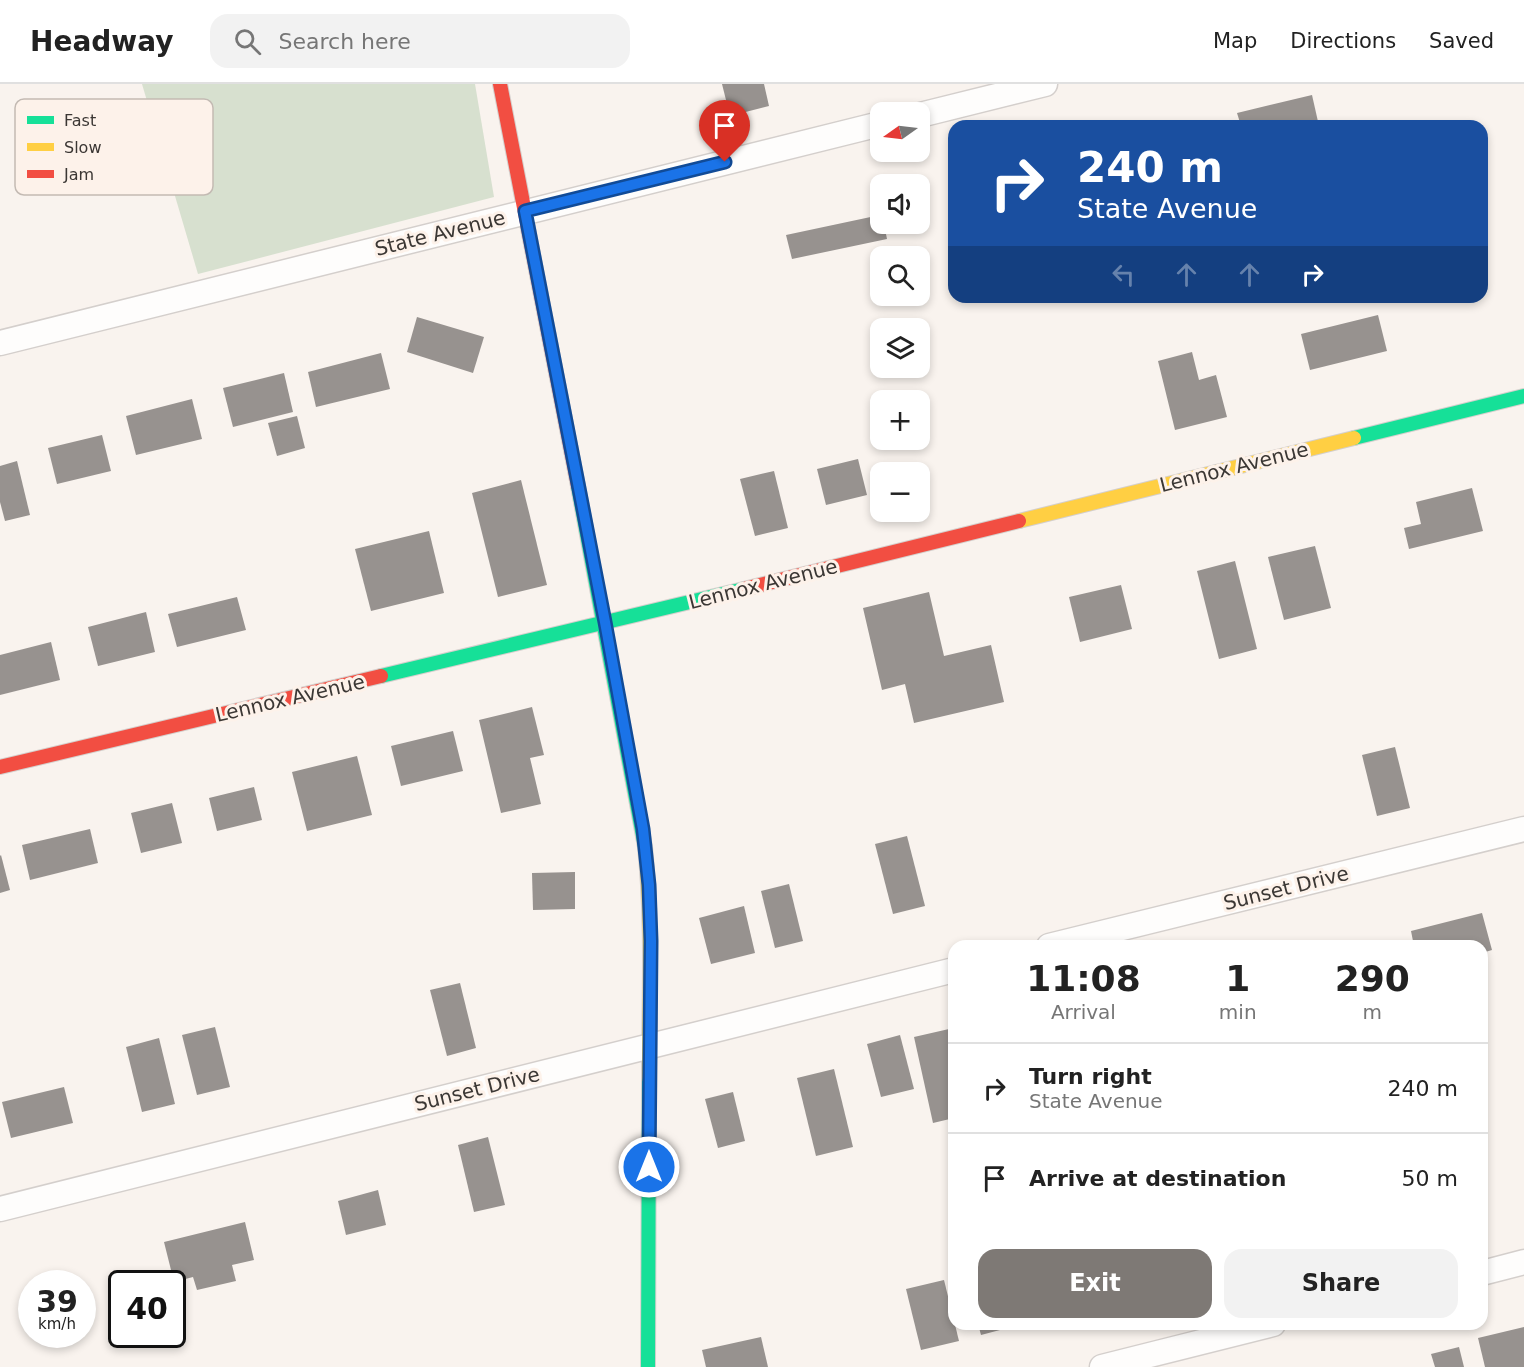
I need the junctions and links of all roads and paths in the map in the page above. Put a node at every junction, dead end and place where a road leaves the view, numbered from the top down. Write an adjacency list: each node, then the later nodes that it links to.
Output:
1 (500, 84): 5 (street)
2 (1045, 84): 3 (street)
3 (930, 113)
4 (870, 126): 5 (street, State Avenue)
5 (525, 211): 6 (street, State Avenue); 8 (street)
6 (0, 343)
7 (1524, 396): 8 (street, Lennox Avenue)
8 (605, 622): 9 (street, Lennox Avenue); 13 (street)
9 (0, 767)
10 (1524, 829): 11 (street, Sunset Drive)
11 (1073, 940)
12 (948, 971): 13 (street, Sunset Drive)
13 (649, 1046): 14 (street, Sunset Drive); 18 (street)
14 (0, 1209)
15 (1524, 1262): 16 (street)
16 (1488, 1271)
17 (1249, 1330): 19 (street)
18 (648, 1367)
19 (1102, 1367)

